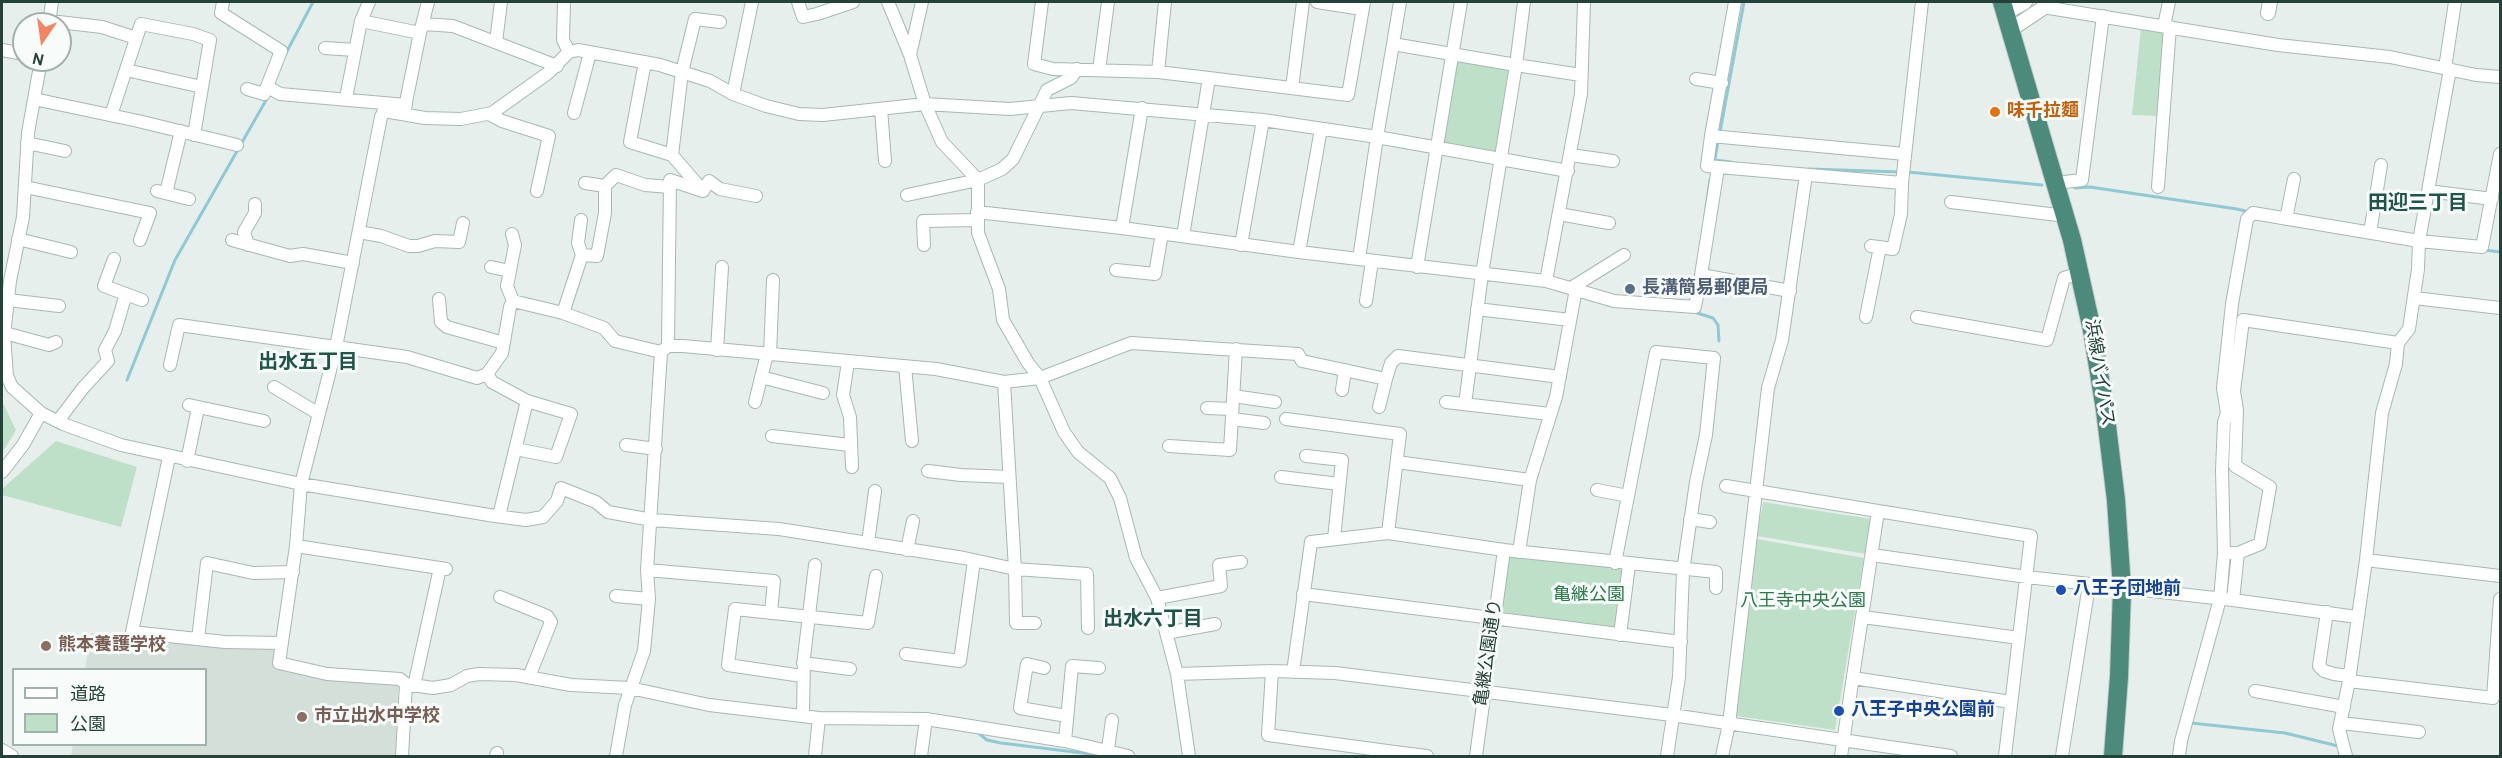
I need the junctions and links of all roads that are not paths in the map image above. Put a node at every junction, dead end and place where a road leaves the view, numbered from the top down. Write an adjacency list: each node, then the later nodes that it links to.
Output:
1 (223, 2): 61 (street)
2 (369, 2): 29 (street)
3 (428, 2): 33 (street)
4 (501, 2): 35 (street)
5 (564, 2): 39 (street)
6 (752, 2): 62 (street)
7 (798, 2): 8 (street)
8 (853, 2)
9 (888, 2): 41 (street)
10 (922, 2): 41 (street)
11 (1042, 2): 46 (street)
12 (1108, 2): 49 (street)
13 (1165, 2): 52 (street)
14 (1303, 2): 59 (street)
15 (1317, 2): 26 (street)
16 (1400, 2): 36 (street)
17 (1461, 2): 42 (street)
18 (1524, 2): 44 (street)
19 (1584, 2): 53 (street)
20 (1735, 2): 57 (street)
21 (1922, 2): 85 (street)
22 (2025, 2): 27 (street)
23 (2169, 2): 32 (street)
24 (2455, 2): 47 (street)
25 (2048, 4): 27 (street); 28 (street)
26 (1363, 5): 59 (street)
27 (2006, 15): 100 (highway, 浜線バイパス)
28 (2103, 16): 32 (street); 100 (street)
29 (361, 21): 33 (street); 38 (street)
30 (720, 22): 51 (street)
31 (72, 25): 34 (street)
32 (2167, 26): 47 (street); 104 (street)
33 (421, 29): 35 (street); 69 (street)
34 (136, 38): 48 (street); 58 (street)
35 (495, 42): 45 (street)
36 (1393, 44): 42 (street); 80 (street)
37 (325, 48): 38 (street)
38 (355, 50): 63 (street)
39 (569, 52): 40 (street); 45 (street)
40 (590, 53): 43 (street); 71 (street)
41 (910, 55): 65 (street)
42 (1452, 55): 44 (street); 83 (street)
43 (645, 62): 51 (street); 87 (street)
44 (1516, 65): 53 (street); 89 (street)
45 (557, 66): 72 (street)
46 (1077, 69): 49 (street); 67 (street)
47 (2447, 69): 54 (street); 107 (street)
48 (126, 70): 58 (street); 73 (street)
49 (1099, 70): 52 (street)
50 (39, 72): 64 (street)
51 (682, 72): 62 (street); 87 (street)
52 (1158, 72): 55 (street)
53 (1581, 75): 88 (street)
54 (2500, 77)
55 (1209, 78): 59 (street); 74 (street)
56 (1696, 79): 57 (street)
57 (1722, 83): 79 (street)
58 (202, 87): 78 (street)
59 (1292, 88)
60 (247, 89): 61 (street)
61 (271, 89): 63 (street)
62 (733, 94): 70 (street)
63 (346, 98): 66 (street)
64 (34, 99): 73 (street); 81 (street)
65 (926, 104): 67 (street); 70 (street); 97 (street)
66 (384, 106): 69 (street); 122 (street)
67 (1038, 106): 68 (street); 97 (street)
68 (1142, 108): 74 (street); 121 (street)
69 (405, 109): 72 (street)
70 (881, 109): 90 (street)
71 (574, 113)
72 (489, 114): 105 (street)
73 (111, 115): 77 (street)
74 (1203, 115): 75 (street); 126 (street)
75 (1263, 120): 76 (street); 133 (street)
76 (1321, 129): 80 (street); 135 (street)
77 (181, 132): 78 (street); 110 (street)
78 (194, 135): 82 (street)
79 (1711, 136): 85 (street); 93 (street)
80 (1377, 137): 83 (street); 139 (street)
81 (27, 143): 84 (street); 102 (street)
82 (237, 146)
83 (1437, 147): 89 (street); 144 (street)
84 (65, 151)
85 (1905, 154): 99 (street)
86 (2500, 154): 111 (street)
87 (672, 155): 106 (street)
88 (1571, 155): 91 (street); 94 (street)
89 (1501, 158): 94 (street); 148 (street)
90 (885, 161)
91 (1613, 161)
92 (2381, 165): 124 (street)
93 (1718, 168): 95 (street); 149 (street)
94 (1568, 171): 114 (street)
95 (1806, 175): 99 (street); 153 (street)
96 (2294, 179): 117 (street)
97 (978, 180): 108 (street); 115 (street)
98 (585, 183): 101 (street)
99 (1902, 183): 165 (street)
100 (2056, 183): 116 (highway, 浜線バイパス)
101 (605, 186): 103 (street); 136 (street)
102 (25, 187): 127 (street); 128 (street)
103 (670, 187): 106 (street); 173 (street)
104 (2158, 187)
105 (537, 191)
106 (703, 191): 109 (street)
107 (2428, 191): 111 (street); 130 (street)
108 (907, 195)
109 (756, 196)
110 (189, 199)
111 (2492, 199): 130 (street)
112 (1951, 202): 116 (street)
113 (255, 204): 131 (street)
114 (1559, 214): 119 (street); 151 (street)
115 (977, 216): 121 (street); 132 (street); 185 (street)
116 (2066, 216): 147 (highway, 浜線バイパス)
117 (2286, 219): 124 (street); 243 (street)
118 (581, 220): 136 (street)
119 (1609, 223)
120 (463, 224): 122 (street)
121 (1122, 228): 123 (street)
122 (359, 232): 141 (street)
123 (1162, 233): 126 (street); 145 (street)
124 (2370, 233): 130 (street)
125 (512, 234): 146 (street)
126 (1183, 236): 133 (street)
127 (18, 239): 134 (street); 157 (street)
128 (140, 240)
129 (232, 240): 131 (street)
130 (2420, 241): 155 (street)
131 (248, 245): 141 (street)
132 (924, 245)
133 (1241, 245): 135 (street)
134 (66, 247)
135 (1299, 252): 139 (street)
136 (582, 255): 164 (street)
137 (1624, 255): 152 (street)
138 (114, 259): 154 (street)
139 (1359, 259): 140 (street)
140 (1372, 261): 144 (street); 160 (street)
141 (353, 263): 172 (street)
142 (491, 267): 146 (street)
143 (722, 267): 175 (street)
144 (1417, 267): 148 (street)
145 (1116, 270)
146 (510, 271): 159 (street)
147 (2080, 273): 166 (street); 261 (highway, 浜線バイパス)
148 (1482, 274): 151 (street); 163 (street)
149 (1701, 275): 152 (street); 153 (street)
150 (773, 280): 176 (street)
151 (1546, 281): 152 (street)
152 (1573, 289): 167 (street)
153 (1790, 291): 228 (street)
154 (126, 294): 158 (street); 203 (street)
155 (2414, 298): 162 (street); 171 (street)
156 (439, 299): 170 (street)
157 (8, 300): 161 (street); 168 (street)
158 (142, 300)
159 (513, 301): 164 (street); 170 (street)
160 (1366, 301)
161 (59, 306)
162 (2500, 308)
163 (1477, 309): 167 (street); 180 (street)
164 (563, 313): 173 (street)
165 (1866, 317)
166 (1917, 317)
167 (1570, 321): 184 (street)
168 (5, 333): 169 (street); 199 (street)
169 (56, 342)
170 (504, 343): 182 (street)
171 (2398, 343): 244 (street); 246 (street)
172 (336, 347): 178 (street); 182 (street); 200 (street)
173 (664, 349): 175 (street); 212 (street)
174 (1236, 349): 181 (street); 185 (street); 198 (street)
175 (717, 350): 176 (street)
176 (769, 354): 177 (street); 183 (street)
177 (848, 362): 179 (street); 208 (street)
178 (170, 365)
179 (905, 366): 187 (street); 207 (street)
180 (1469, 366): 184 (street); 186 (street); 195 (street)
181 (1345, 370): 186 (street); 189 (street)
182 (487, 374): 191 (street)
183 (761, 377): 190 (street); 192 (street)
184 (1560, 377): 201 (street)
185 (1040, 378): 187 (street); 265 (street)
186 (1386, 378): 196 (street)
187 (1004, 382): 220 (street)
188 (274, 387): 200 (street)
189 (1342, 390)
190 (823, 393)
191 (528, 401): 211 (street); 211 (street)
192 (755, 402)
193 (1275, 402): 198 (street)
194 (1446, 402): 195 (street)
195 (1465, 404): 201 (street)
196 (1379, 407)
197 (1208, 408): 198 (street)
198 (1232, 408): 205 (street); 210 (street)
199 (42, 413): 203 (street); 219 (street)
200 (319, 414): 223 (street)
201 (1550, 414): 222 (street)
202 (1286, 419): 216 (street)
203 (58, 422): 214 (street)
204 (264, 422): 215 (street)
205 (1264, 423)
206 (772, 436): 208 (street)
207 (912, 441)
208 (850, 444): 217 (street)
209 (626, 446): 212 (street)
210 (1169, 446)
211 (516, 449): 231 (street)
212 (656, 449): 233 (street)
213 (1306, 456): 224 (street)
214 (169, 457): 215 (street); 281 (street)
215 (187, 461): 223 (street)
216 (1397, 462): 222 (street); 236 (street)
217 (852, 467)
218 (928, 471): 220 (street)
219 (2, 472)
220 (1009, 477): 252 (street)
221 (1281, 477): 224 (street)
222 (1530, 480): 242 (street)
223 (301, 484): 231 (street); 239 (street)
224 (1340, 484): 237 (street)
225 (1725, 486): 228 (street)
226 (1597, 490): 229 (street)
227 (875, 491): 238 (street)
228 (1757, 492): 230 (street); 309 (street)
229 (1628, 496): 232 (street); 249 (street)
230 (1878, 511): 245 (street); 258 (street)
231 (499, 516): 233 (street)
232 (1690, 519): 235 (street); 254 (street)
233 (652, 520): 238 (street); 253 (street)
234 (913, 521): 240 (street)
235 (1710, 522)
236 (1388, 533): 237 (street); 241 (street)
237 (1334, 539): 262 (street)
238 (868, 543): 240 (street)
239 (296, 546): 255 (street); 296 (street)
240 (907, 550): 247 (street)
241 (1504, 550): 242 (street); 274 (street, 亀継公園通り)
242 (1519, 552): 249 (street)
243 (2224, 553): 244 (street); 267 (street)
244 (2238, 553): 267 (street)
245 (1872, 555): 258 (street); 272 (street)
246 (2366, 560): 257 (street); 273 (street)
247 (974, 561): 252 (street); 284 (street)
248 (1241, 562): 265 (street)
249 (1615, 563): 251 (street)
250 (815, 565): 271 (street)
251 (1629, 565): 254 (street); 279 (street)
252 (1015, 569): 275 (street); 277 (street)
253 (647, 570): 266 (street); 269 (street)
254 (1683, 571): 260 (street); 282 (street)
255 (292, 572): 281 (street); 283 (street)
256 (876, 576): 271 (street)
257 (2500, 576)
258 (2027, 577): 259 (street); 280 (street)
259 (2089, 585): 261 (street); 330 (street)
260 (1716, 588)
261 (2122, 589): 267 (street); 331 (highway, 浜線バイパス)
262 (1304, 594): 274 (street); 290 (street)
263 (616, 596): 266 (street)
264 (500, 597): 293 (street)
265 (1157, 598): 278 (street)
266 (649, 599): 297 (street)
267 (2226, 599): 270 (street); 332 (street)
268 (2500, 599): 295 (street)
269 (771, 612): 271 (street); 292 (street)
270 (2327, 612): 273 (street); 295 (street)
271 (809, 615): 285 (street)
272 (1863, 617): 280 (street); 294 (street)
273 (2357, 617): 295 (street)
274 (1495, 619): 279 (street); 299 (street, 亀継公園通り)
275 (1035, 623)
276 (1215, 624): 278 (street)
277 (1088, 628)
278 (1166, 633): 291 (street)
279 (1620, 635): 282 (street)
280 (2019, 638): 300 (street)
281 (198, 639): 283 (street)
282 (1681, 642): 304 (street)
283 (282, 643): 296 (street)
284 (906, 654)
285 (803, 663): 288 (street); 292 (street)
286 (1044, 668): 303 (street)
287 (1099, 668): 303 (street)
288 (850, 669)
289 (1272, 671): 290 (street); 291 (street); 315 (street)
290 (1293, 672): 299 (street)
291 (1177, 674): 322 (street)
292 (802, 676): 302 (street)
293 (529, 677): 296 (street); 297 (street)
294 (1853, 678): 300 (street); 311 (street)
295 (2349, 679): 301 (street)
296 (410, 685): 317 (street)
297 (630, 688): 302 (street); 318 (street)
298 (2255, 691): 301 (street)
299 (1485, 692): 304 (street); 324 (street, 亀継公園通り)
300 (2011, 702): 329 (street)
301 (2344, 707): 308 (street)
302 (803, 716): 305 (street)
303 (1067, 716): 312 (street)
304 (1672, 716): 309 (street); 325 (street)
305 (819, 718): 306 (street); 319 (street)
306 (926, 719): 312 (street); 320 (street)
307 (1112, 720): 314 (street)
308 (2340, 723): 310 (street); 333 (street)
309 (1728, 724): 311 (street); 326 (street)
310 (2419, 732)
311 (1844, 740): 327 (street); 328 (street)
312 (1065, 741): 314 (street)
313 (2, 750): 316 (street)
314 (1108, 754): 321 (street)
315 (1402, 755): 323 (street)
316 (12, 756)
317 (402, 756)
318 (616, 756)
319 (815, 756)
320 (921, 756)
321 (1128, 756)
322 (1189, 756)
323 (1427, 756)
324 (1476, 756)
325 (1667, 756)
326 (1722, 756)
327 (1841, 756)
328 (1951, 756)
329 (2005, 756)
330 (2062, 756)
331 (2113, 756)
332 (2179, 756)
333 (2346, 756)

